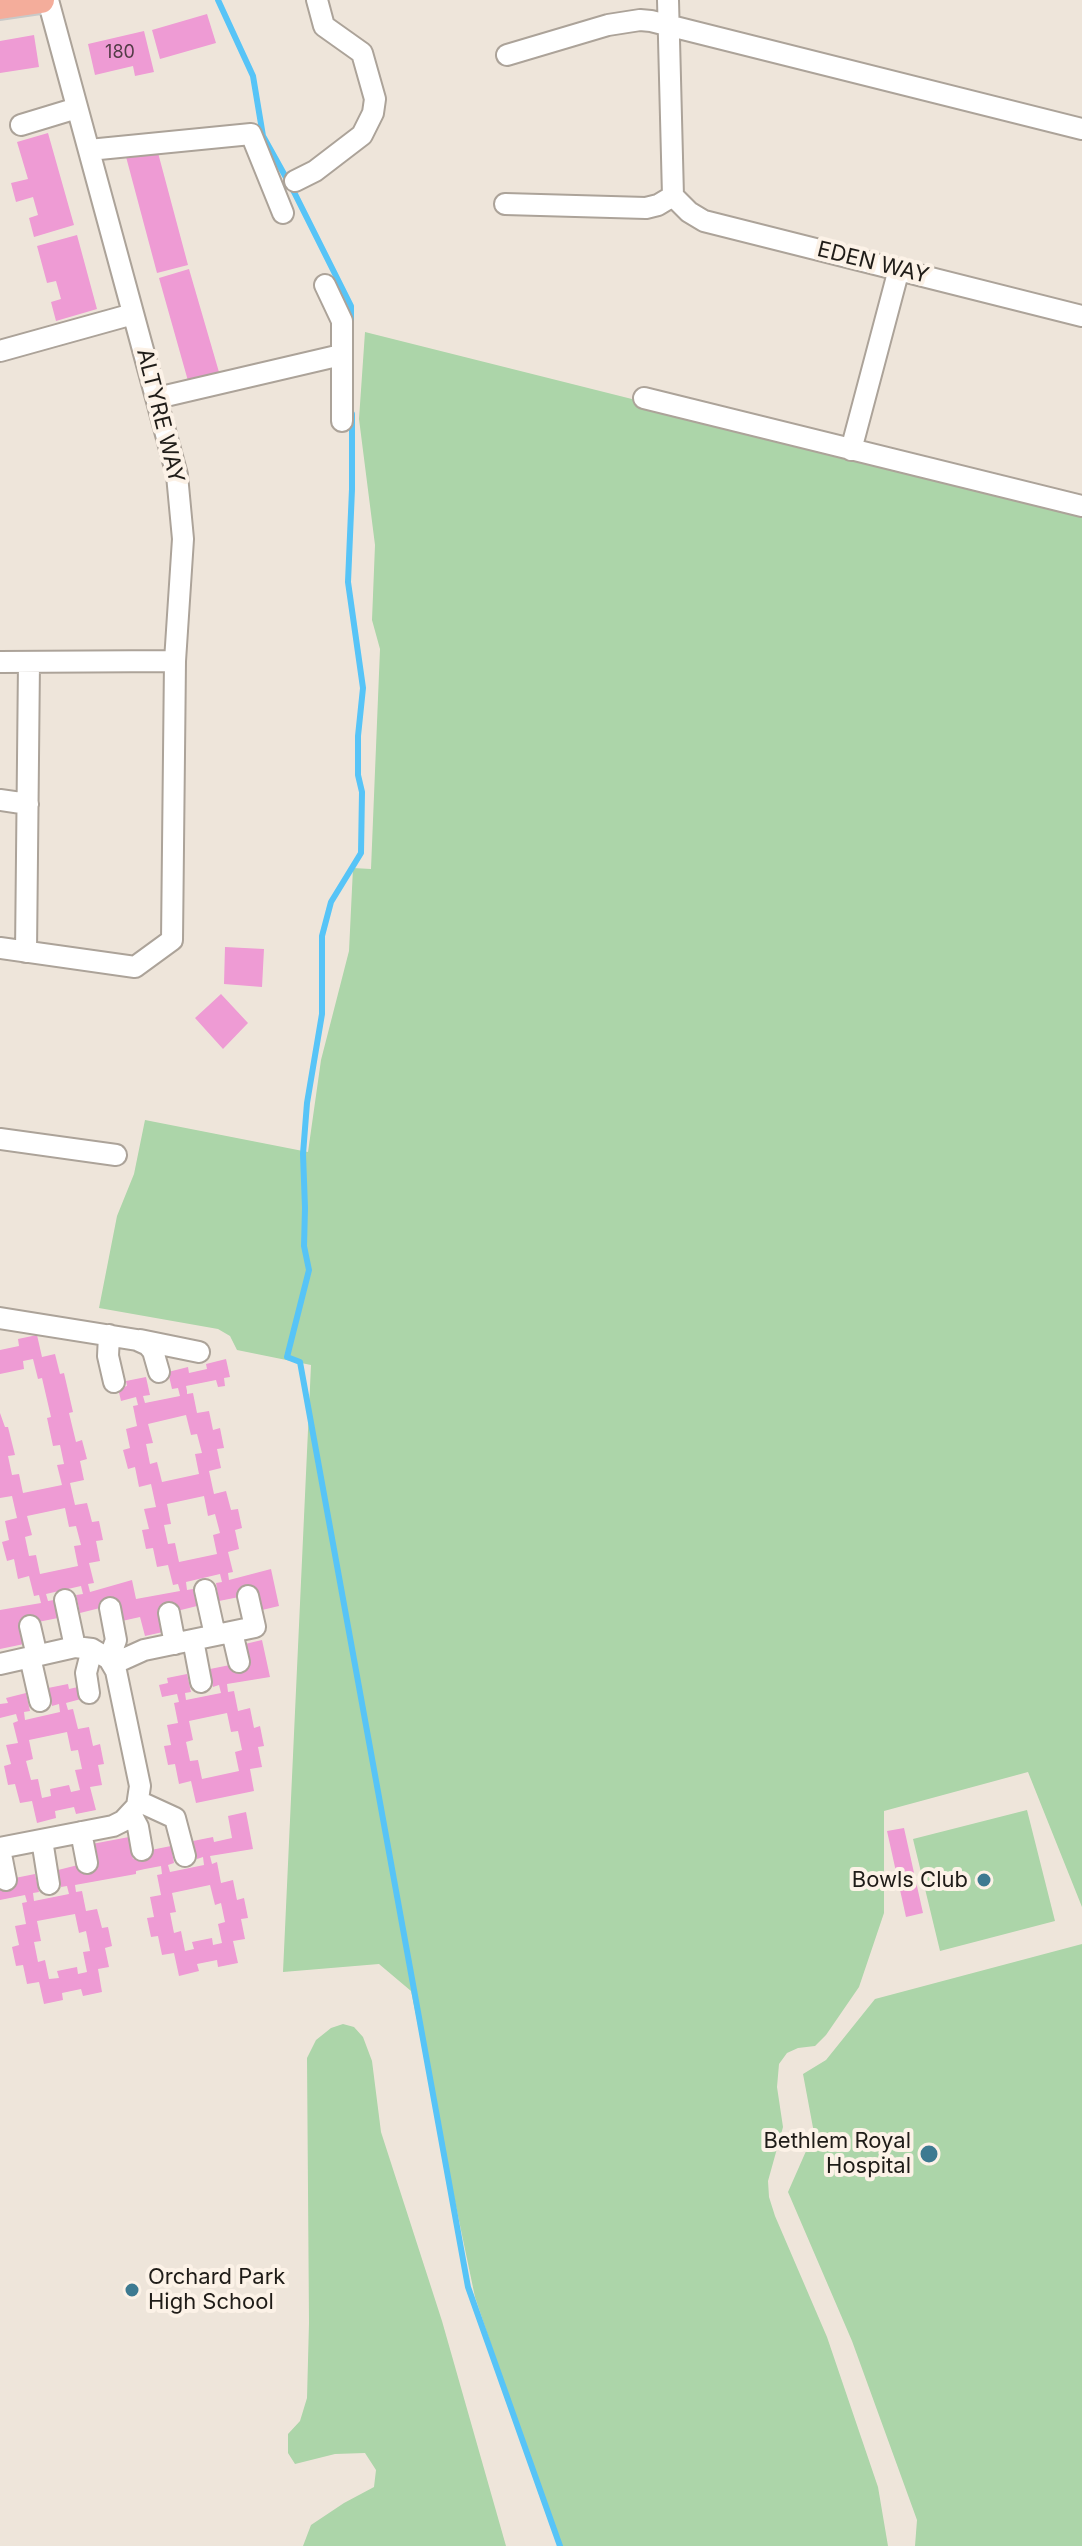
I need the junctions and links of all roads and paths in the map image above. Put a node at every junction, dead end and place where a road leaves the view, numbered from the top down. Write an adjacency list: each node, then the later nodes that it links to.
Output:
1 (41, 0): 5 (main road)
2 (48, 0): 8 (street, ALTYRE WAY)
3 (317, 0): 12 (street)
4 (668, 0): 6 (street)
5 (0, 6)
6 (668, 25): 7 (street); 10 (street); 13 (street)
7 (507, 55)
8 (77, 108): 9 (street); 11 (street, ALTYRE WAY)
9 (21, 125)
10 (1082, 129)
11 (89, 150): 15 (street); 18 (street, ALTYRE WAY)
12 (295, 181)
13 (673, 196): 14 (street); 16 (street, EDEN WAY)
14 (505, 204)
15 (283, 213)
16 (899, 269): 19 (street, EDEN WAY); 25 (street)
17 (325, 285): 21 (street)
18 (133, 314): 20 (street); 22 (street, ALTYRE WAY)
19 (1082, 316)
20 (0, 351)
21 (341, 355): 22 (street); 24 (street)
22 (157, 398): 27 (street, ALTYRE WAY)
23 (644, 398): 25 (street)
24 (342, 421)
25 (851, 450): 26 (street)
26 (1082, 506)
27 (175, 661): 29 (street); 33 (street, ALTYRE WAY)
28 (0, 662): 29 (street)
29 (29, 662): 31 (street)
30 (0, 800): 31 (street)
31 (28, 804): 33 (street)
32 (0, 948): 33 (street)
33 (26, 952)
34 (0, 1139): 35 (street)
35 (116, 1155)
36 (0, 1318): 37 (street)
37 (109, 1335): 38 (street); 41 (street)
38 (137, 1340): 39 (street); 40 (street)
39 (199, 1352)
40 (159, 1372)
41 (114, 1382)
42 (205, 1590): 48 (street)
43 (248, 1596): 48 (street)
44 (65, 1600): 50 (street)
45 (110, 1608): 50 (street)
46 (169, 1613): 49 (street)
47 (30, 1626): 51 (street)
48 (224, 1633): 49 (street); 52 (street)
49 (184, 1642): 50 (street); 54 (street)
50 (97, 1655): 51 (street); 55 (street); 57 (street)
51 (34, 1656): 53 (street); 56 (street)
52 (239, 1662)
53 (0, 1664)
54 (201, 1682)
55 (89, 1693)
56 (40, 1701)
57 (135, 1808): 58 (street); 61 (street); 62 (street)
58 (81, 1832): 59 (street); 63 (street)
59 (42, 1840): 60 (street); 65 (street)
60 (0, 1849): 64 (street)
61 (142, 1850)
62 (185, 1856)
63 (87, 1863)
64 (6, 1880)
65 (49, 1884)

